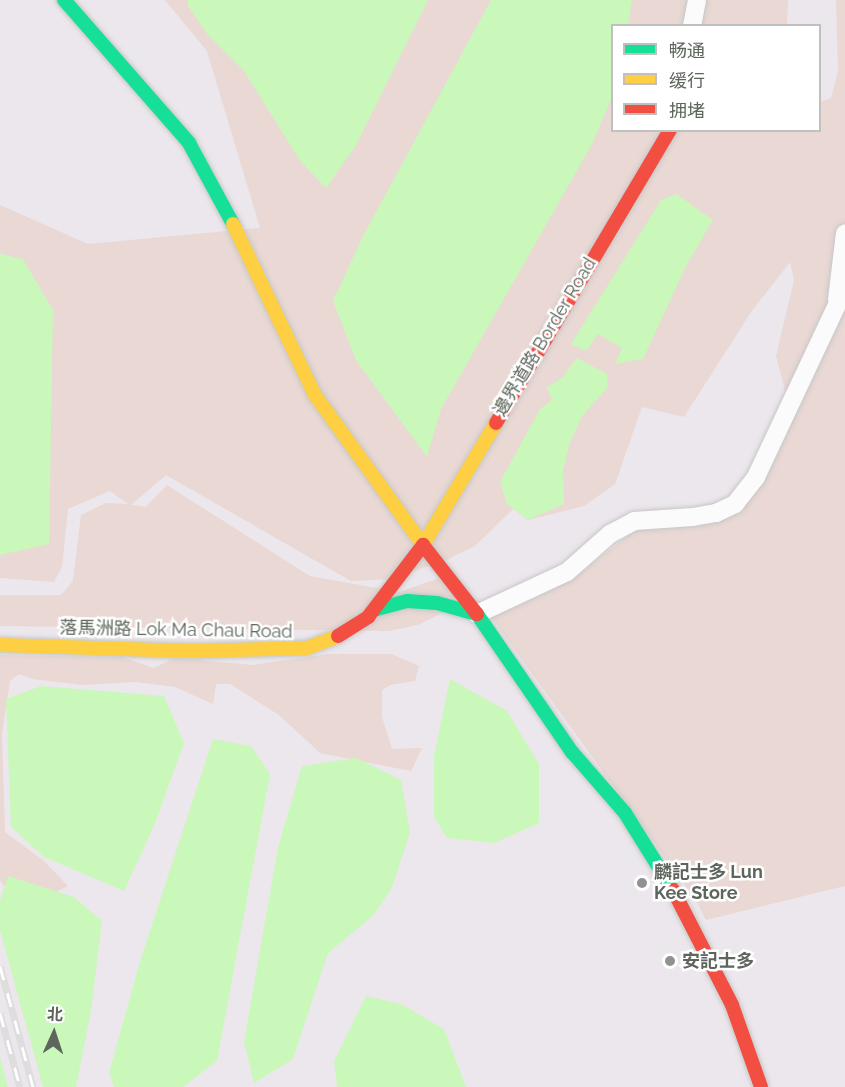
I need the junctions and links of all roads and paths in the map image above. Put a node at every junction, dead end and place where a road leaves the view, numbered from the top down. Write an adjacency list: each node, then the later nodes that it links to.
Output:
1 (64, 0): 7 (street)
2 (697, 0): 3 (street)
3 (692, 24)
4 (669, 132): 7 (street, 邊界道路 Border Road)
5 (845, 233): 6 (street)
6 (841, 294): 9 (street)
7 (423, 544): 8 (street, 落馬洲路 Lok Ma Chau Road); 9 (street)
8 (377, 609): 9 (street, 落馬洲路 Lok Ma Chau Road); 10 (street, 落馬洲路 Lok Ma Chau Road)
9 (477, 614): 11 (street)
10 (0, 645)
11 (761, 1087)

